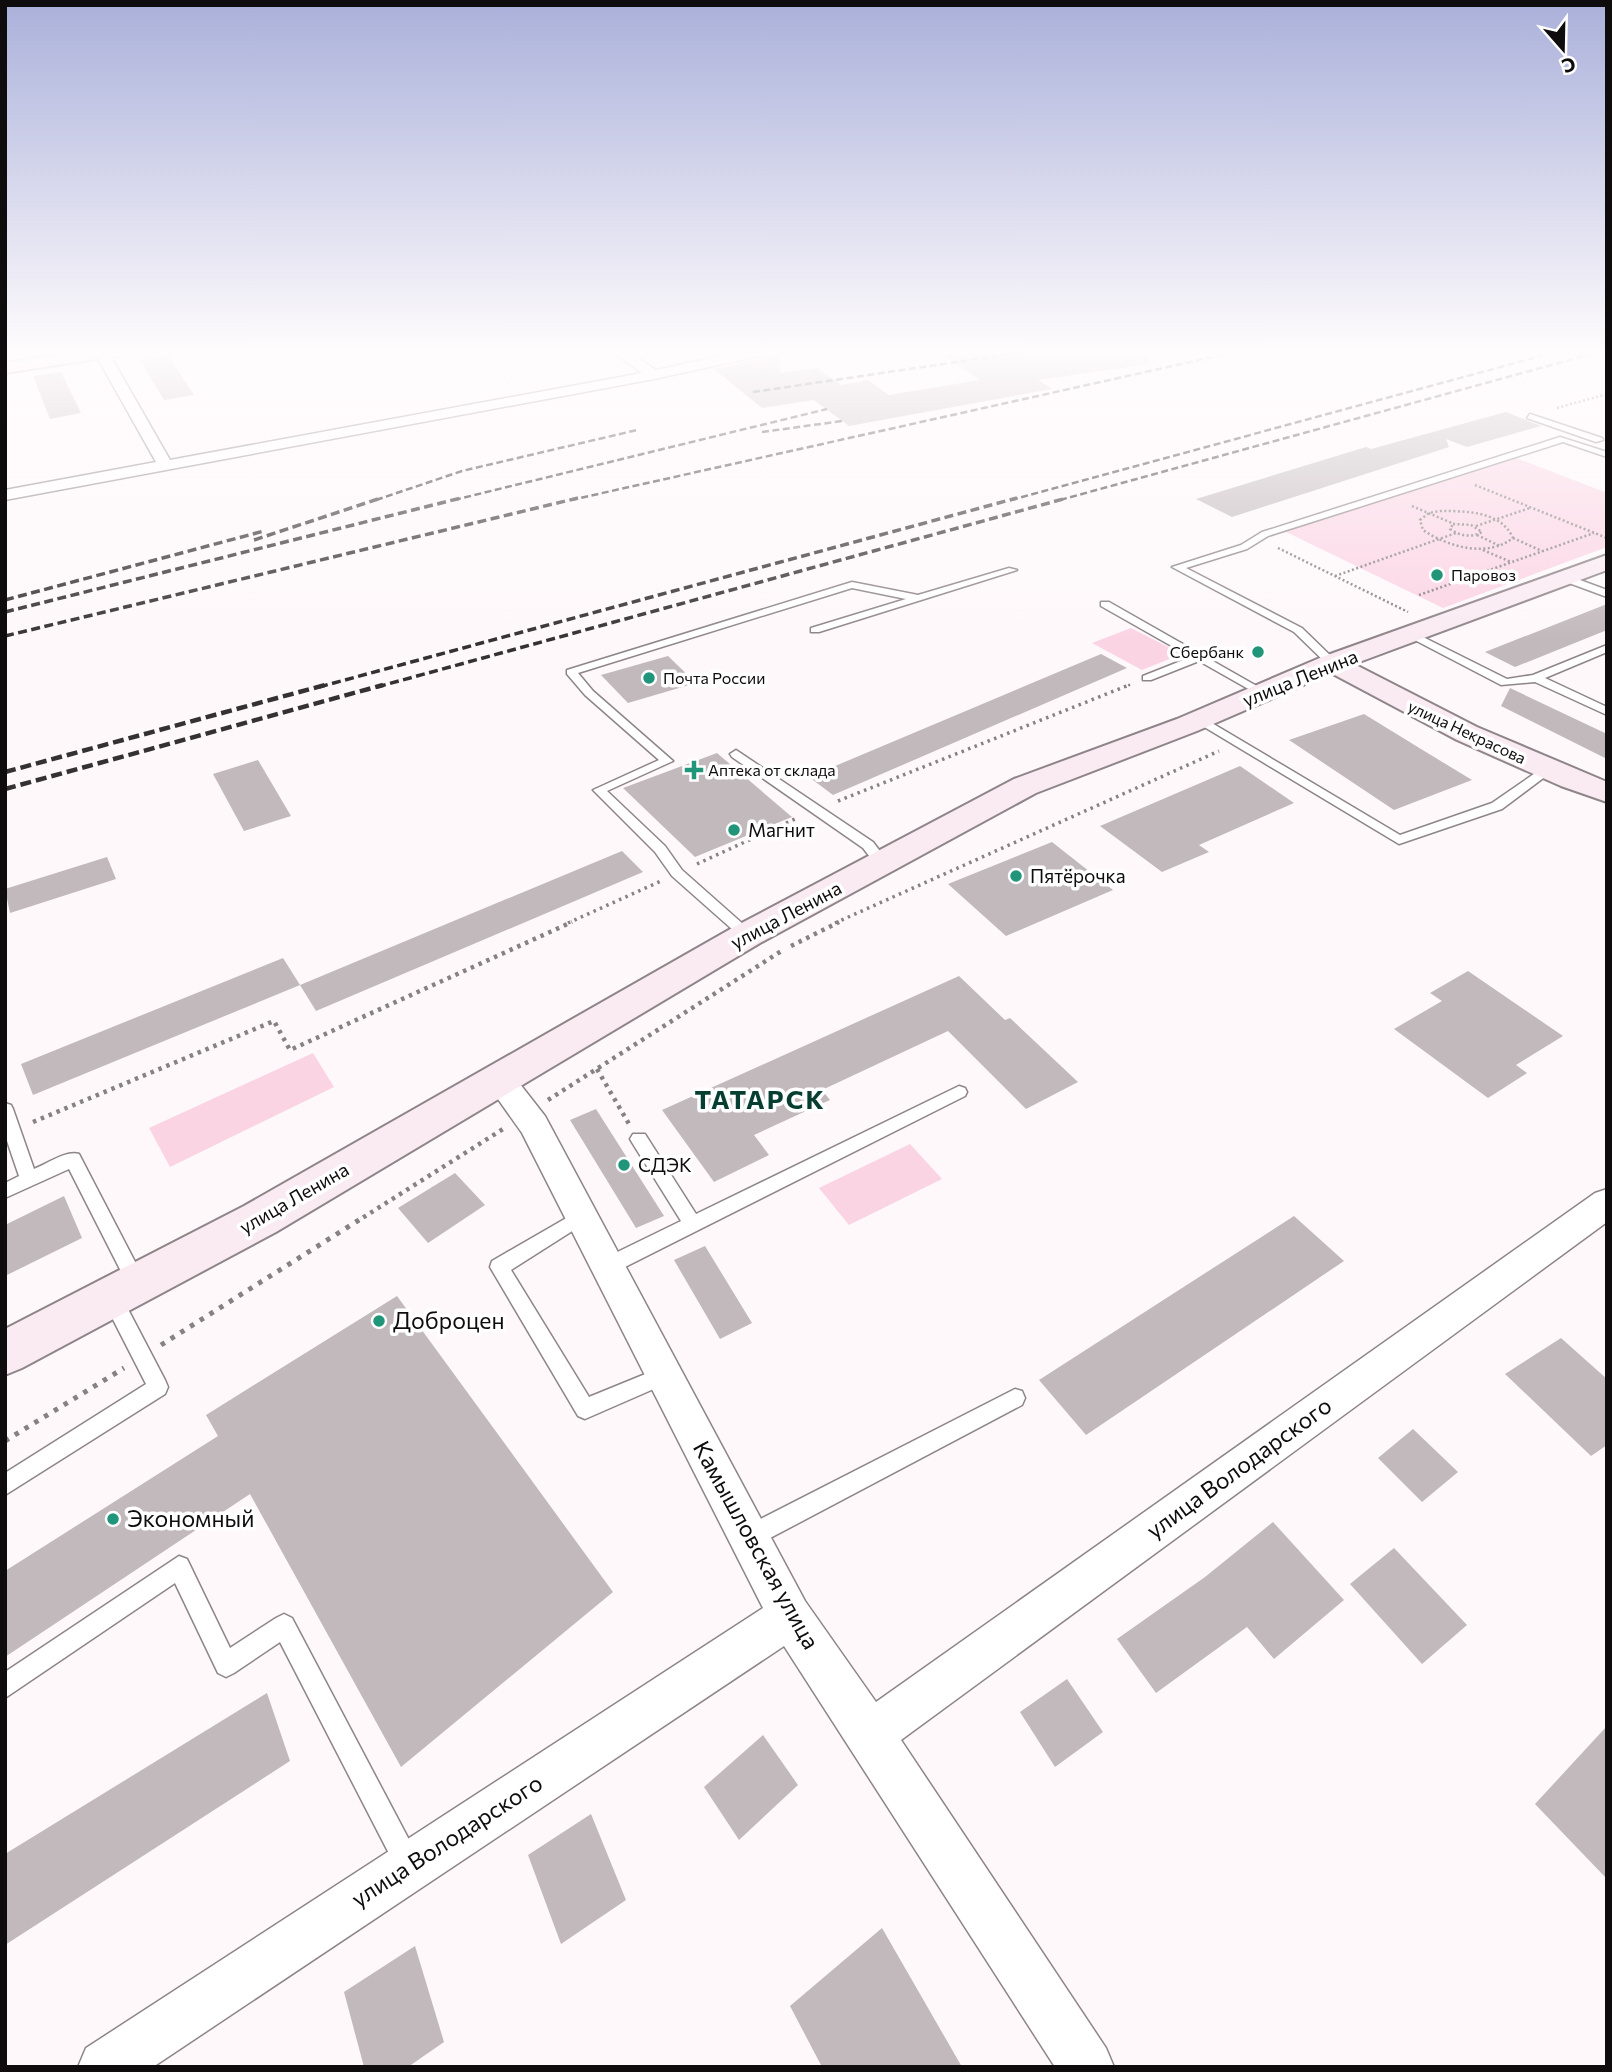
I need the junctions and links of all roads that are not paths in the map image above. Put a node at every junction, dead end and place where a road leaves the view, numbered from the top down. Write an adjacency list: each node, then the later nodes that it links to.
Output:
1 (155, 447): 6 (street)
2 (270, 447): 6 (street)
3 (1538, 447): 18 (lane)
4 (1584, 447): 5 (lane)
5 (1607, 454)
6 (166, 466): 7 (street)
7 (5, 495)
8 (1607, 562): 10 (main road, улица Ленина)
9 (1012, 570): 12 (lane)
10 (1565, 578): 11 (lane); 15 (main road, улица Ленина)
11 (1607, 594)
12 (920, 599): 14 (lane); 28 (lane)
13 (1105, 604): 17 (lane)
14 (815, 630)
15 (1423, 630): 18 (main road, улица Ленина); 20 (lane)
16 (1607, 648): 20 (lane)
17 (1200, 657): 19 (lane); 21 (lane)
18 (1332, 663): 21 (main road, улица Ленина); 25 (main road, улица Некрасова)
19 (1147, 678)
20 (1536, 678): 22 (lane)
21 (1263, 693): 23 (main road, улица Ленина)
22 (1607, 712)
23 (1200, 720): 25 (lane); 27 (main road, улица Ленина)
24 (736, 754): 27 (lane)
25 (1548, 770): 26 (main road, улица Некрасова)
26 (1607, 793)
27 (882, 863): 28 (main road, улица Ленина)
28 (747, 935): 29 (main road, улица Ленина)
29 (498, 1078): 36 (street, Камышловская улица); 39 (main road, улица Ленина)
30 (959, 1093): 37 (lane)
31 (5, 1109): 33 (lane)
32 (639, 1139): 37 (lane)
33 (29, 1180): 34 (lane); 39 (lane)
34 (5, 1191)
35 (1607, 1203): 47 (street, улица Володарского)
36 (582, 1216): 38 (street, Камышловская улица); 41 (lane)
37 (693, 1224): 38 (lane)
38 (608, 1266): 41 (street, Камышловская улица)
39 (124, 1289): 40 (main road, улица Ленина); 43 (lane)
40 (5, 1353)
41 (665, 1375): 44 (street, Камышловская улица)
42 (1015, 1398): 44 (lane)
43 (5, 1485)
44 (749, 1537): 45 (street, Камышловская улица)
45 (790, 1616): 47 (street, Камышловская улица); 48 (street, улица Володарского)
46 (5, 1686): 48 (lane)
47 (870, 1734): 50 (street, Камышловская улица)
48 (409, 1866): 49 (street, улица Володарского)
49 (105, 2067)
50 (1087, 2067)

